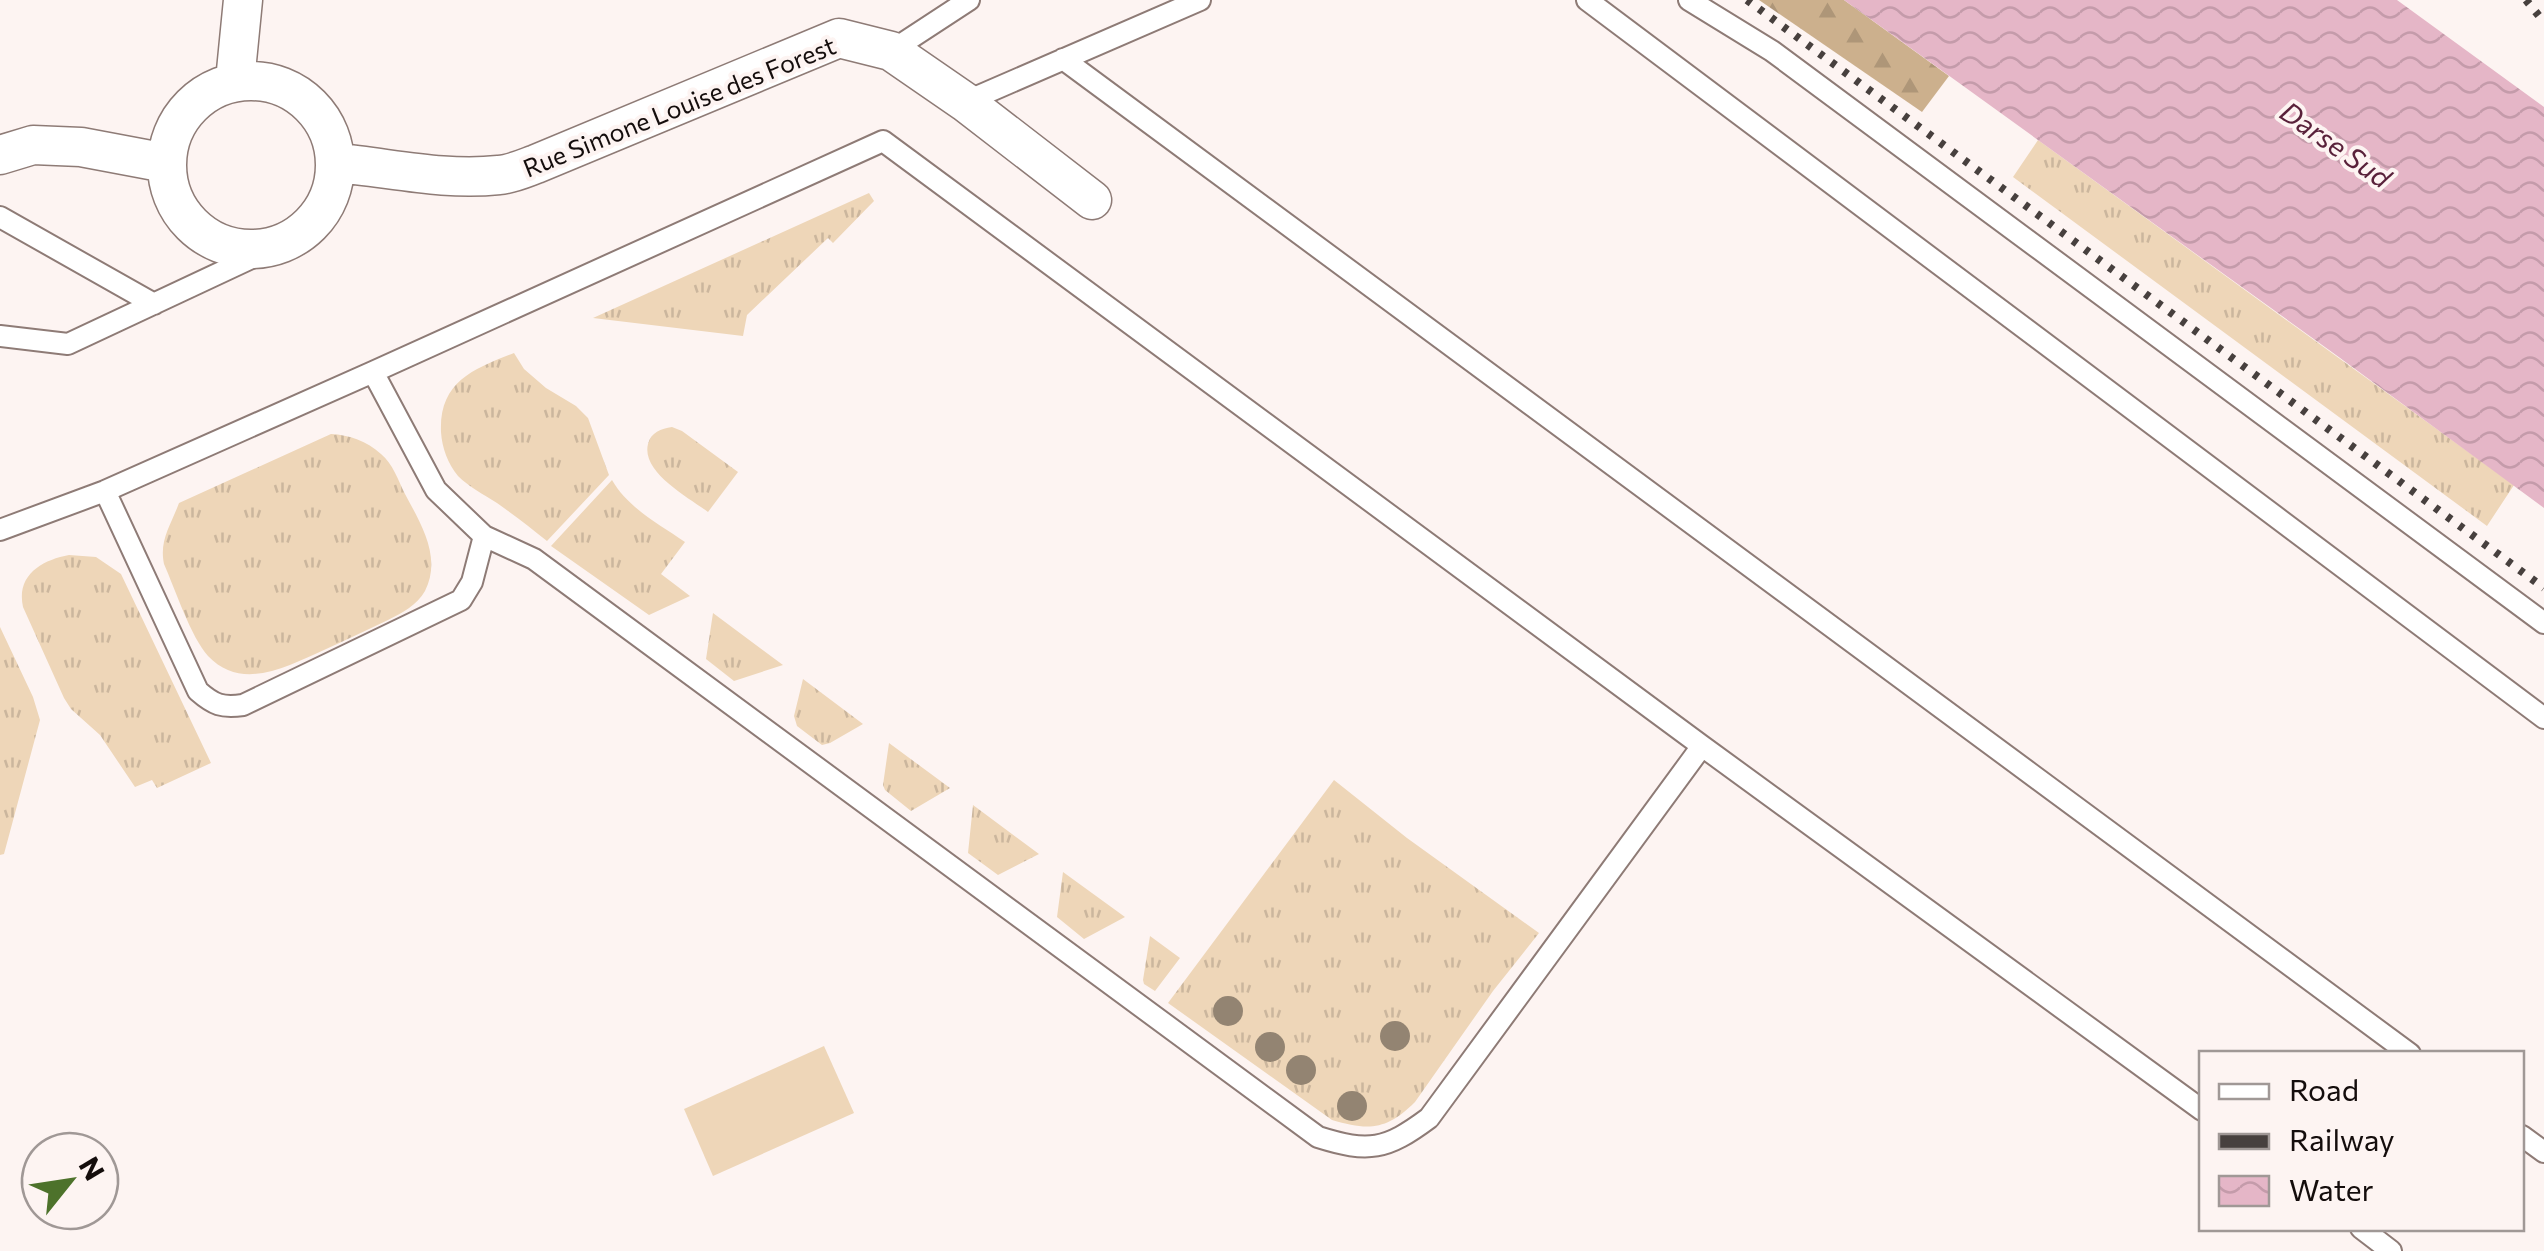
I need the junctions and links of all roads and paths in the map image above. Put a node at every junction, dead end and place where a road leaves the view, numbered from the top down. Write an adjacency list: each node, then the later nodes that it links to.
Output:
1 (244, 0): 8 (street)
2 (969, 0): 6 (lane)
3 (1200, 0): 7 (lane)
4 (1587, 0): 23 (lane)
5 (1689, 0): 22 (lane)
6 (891, 51): 9 (street, Rue Simone Louise des Forest); 11 (street, Rue Simone Louise des Forest)
7 (1063, 59): 9 (lane); 25 (lane)
8 (234, 81): 11 (street); 12 (street)
9 (965, 102): 13 (street, Rue Simone Louise des Forest)
10 (0, 155): 12 (street)
11 (336, 163): 15 (street)
12 (166, 164): 15 (street)
13 (1092, 200)
14 (0, 217): 16 (lane)
15 (277, 246): 16 (lane)
16 (154, 304): 17 (lane)
17 (0, 336)
18 (373, 372): 19 (lane); 21 (lane); 24 (lane)
19 (104, 491): 20 (lane); 21 (lane)
20 (0, 530)
21 (484, 536): 24 (lane)
22 (2544, 623)
23 (2544, 718)
24 (1702, 746): 26 (lane)
25 (2406, 1051)
26 (2199, 1108)
27 (2364, 1231): 28 (lane)
28 (2391, 1251)

